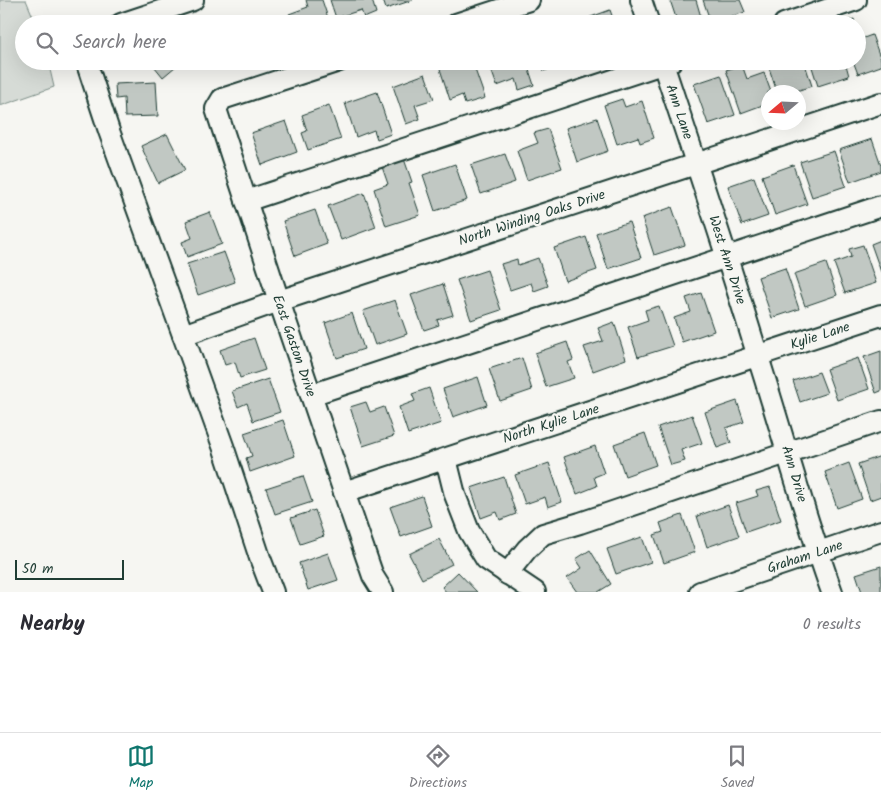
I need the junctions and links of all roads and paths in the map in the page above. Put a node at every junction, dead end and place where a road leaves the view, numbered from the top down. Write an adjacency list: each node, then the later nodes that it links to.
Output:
1 (193, 0): 5 (street)
2 (530, 0): 6 (street)
3 (641, 0): 7 (street)
4 (856, 0): 8 (street)
5 (148, 15)
6 (484, 15)
7 (646, 15)
8 (811, 15)
9 (89, 70): 20 (street)
10 (311, 70): 15 (street, East Gaston Drive)
11 (641, 70): 15 (street)
12 (667, 70): 14 (street, Ann Lane)
13 (881, 103): 14 (street, North Winding Oaks Drive)
14 (696, 163): 17 (street, West Ann Drive); 18 (street, North Winding Oaks Drive)
15 (246, 201): 18 (street, East Gaston Drive)
16 (881, 206): 17 (street)
17 (726, 257): 21 (street, West Ann Drive); 22 (street)
18 (279, 301): 20 (street, North Winding Oaks Drive); 22 (street, East Gaston Drive)
19 (881, 315): 21 (street, Kylie Lane)
20 (183, 334): 30 (street)
21 (758, 356): 24 (street, Ann Drive); 25 (street, North Kylie Lane)
22 (311, 395): 26 (street, East Gaston Drive)
23 (881, 421): 24 (street)
24 (787, 452): 28 (street, Ann Drive); 29 (street)
25 (446, 459): 26 (street, North Kylie Lane); 29 (street)
26 (344, 492): 31 (street, East Gaston Drive)
27 (881, 532): 28 (street, Graham Lane)
28 (818, 553): 33 (street, Graham Lane); 34 (street, Ann Drive)
29 (507, 574): 32 (street)
30 (273, 592)
31 (383, 592)
32 (535, 592)
33 (700, 592)
34 (832, 592)

